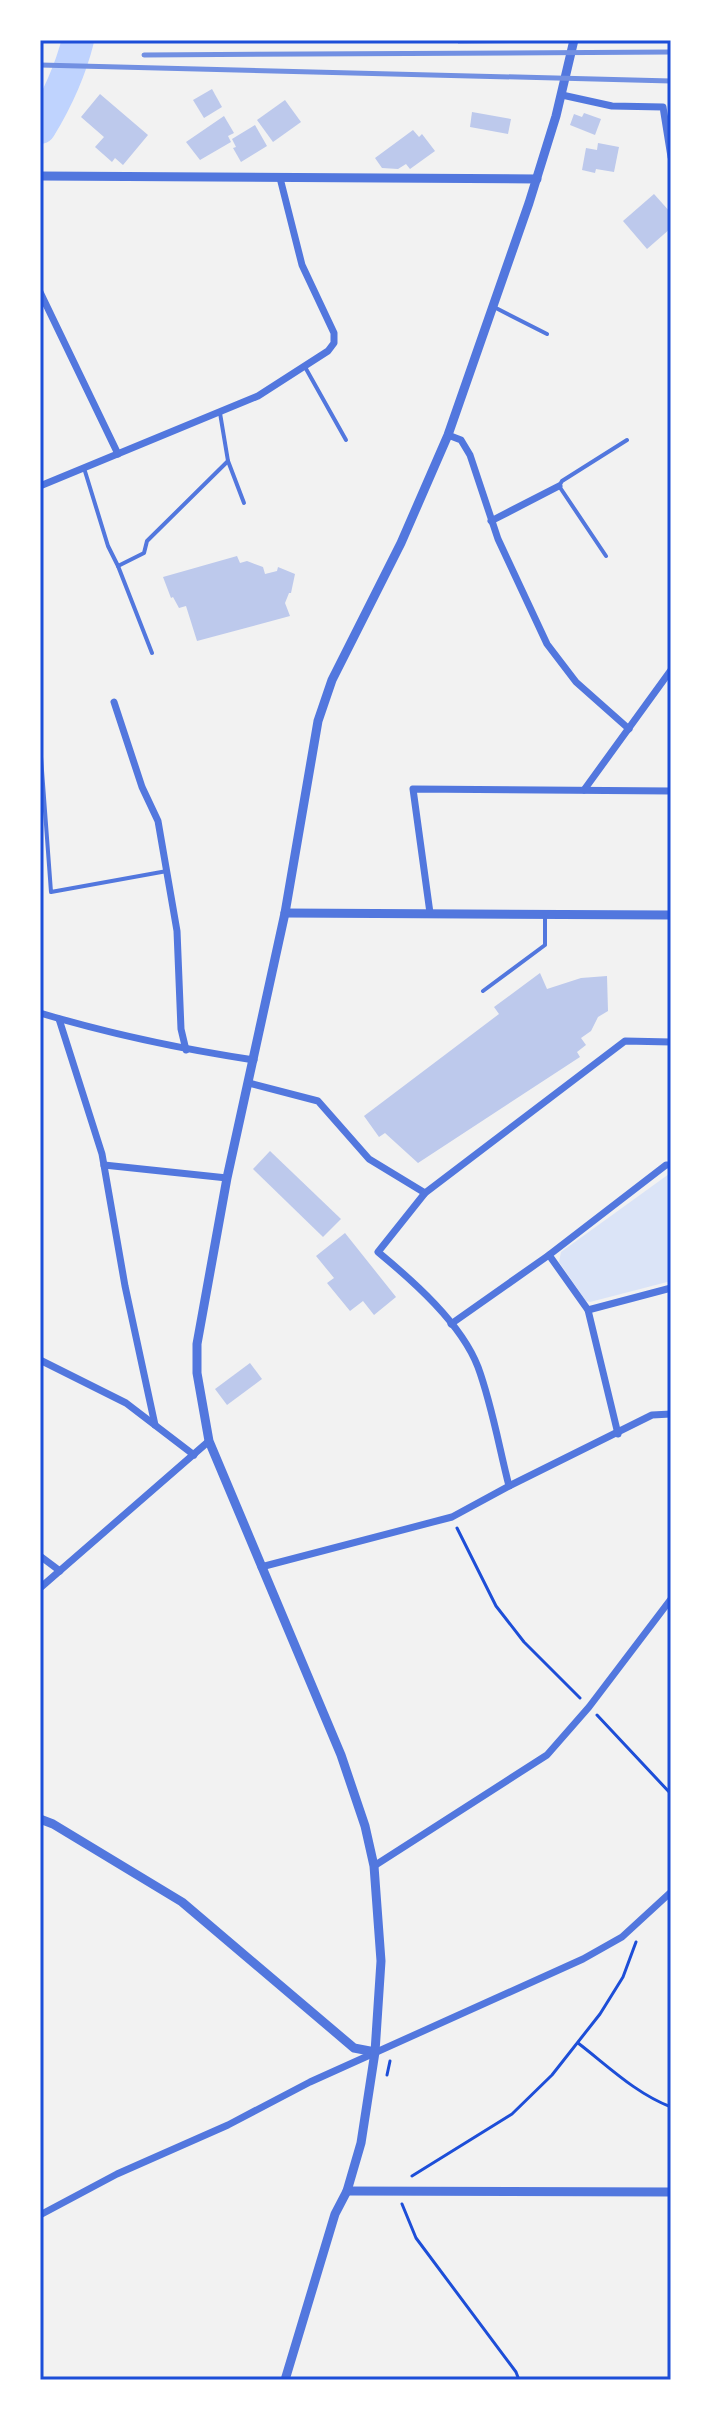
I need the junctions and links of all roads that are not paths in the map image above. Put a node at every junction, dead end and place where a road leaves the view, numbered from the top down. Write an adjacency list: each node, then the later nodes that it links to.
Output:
1 (574, 40): 2 (street)
2 (562, 95): 3 (street); 7 (street)
3 (667, 107): 4 (street)
4 (671, 157)
5 (40, 176): 6 (street)
6 (280, 178): 7 (street); 11 (street)
7 (537, 179): 9 (street)
8 (40, 292): 16 (street)
9 (494, 307): 10 (lane); 13 (street)
10 (547, 334)
11 (305, 367): 12 (street); 14 (lane)
12 (220, 413): 16 (street); 17 (lane)
13 (448, 435): 22 (street); 34 (street)
14 (346, 440)
15 (627, 440): 20 (lane)
16 (118, 454): 18 (street)
17 (228, 461): 21 (lane); 24 (lane)
18 (84, 468): 19 (street); 24 (lane)
19 (40, 486)
20 (559, 486): 22 (street); 23 (lane)
21 (244, 503)
22 (491, 521): 29 (street)
23 (606, 556)
24 (118, 566): 25 (lane)
25 (152, 653)
26 (671, 670): 27 (street)
27 (667, 683): 29 (street)
28 (114, 702): 33 (street)
29 (629, 729): 31 (street)
30 (41, 757): 33 (lane)
31 (584, 790): 32 (street); 35 (street)
32 (671, 791)
33 (167, 871): 42 (street)
34 (285, 913): 35 (street); 43 (street)
35 (430, 913): 36 (street)
36 (545, 914): 37 (street); 38 (lane)
37 (671, 915)
38 (483, 991)
39 (40, 1013): 40 (street)
40 (59, 1019): 42 (street); 45 (street)
41 (671, 1042): 48 (street)
42 (186, 1050): 43 (street)
43 (254, 1060): 44 (street)
44 (249, 1083): 47 (street); 48 (street)
45 (104, 1165): 47 (street); 55 (street)
46 (671, 1165): 49 (street)
47 (227, 1178): 57 (street)
48 (425, 1193): 52 (street)
49 (549, 1255): 51 (street); 52 (street)
50 (671, 1288): 51 (street)
51 (588, 1310): 56 (street)
52 (451, 1324): 59 (street)
53 (40, 1360): 55 (street)
54 (671, 1414): 56 (street)
55 (155, 1425): 58 (street)
56 (618, 1434): 59 (street)
57 (209, 1441): 58 (street); 61 (street)
58 (194, 1455): 62 (street)
59 (509, 1486): 61 (street)
60 (40, 1556): 62 (street)
61 (261, 1567): 66 (street)
62 (60, 1571): 63 (street)
63 (40, 1588)
64 (671, 1599): 66 (street)
65 (40, 1819): 68 (street)
66 (374, 1866): 68 (street)
67 (671, 1892): 68 (street)
68 (375, 2052): 69 (street); 71 (street)
69 (347, 2191): 70 (street); 72 (street)
70 (671, 2192)
71 (40, 2215)
72 (285, 2380)

